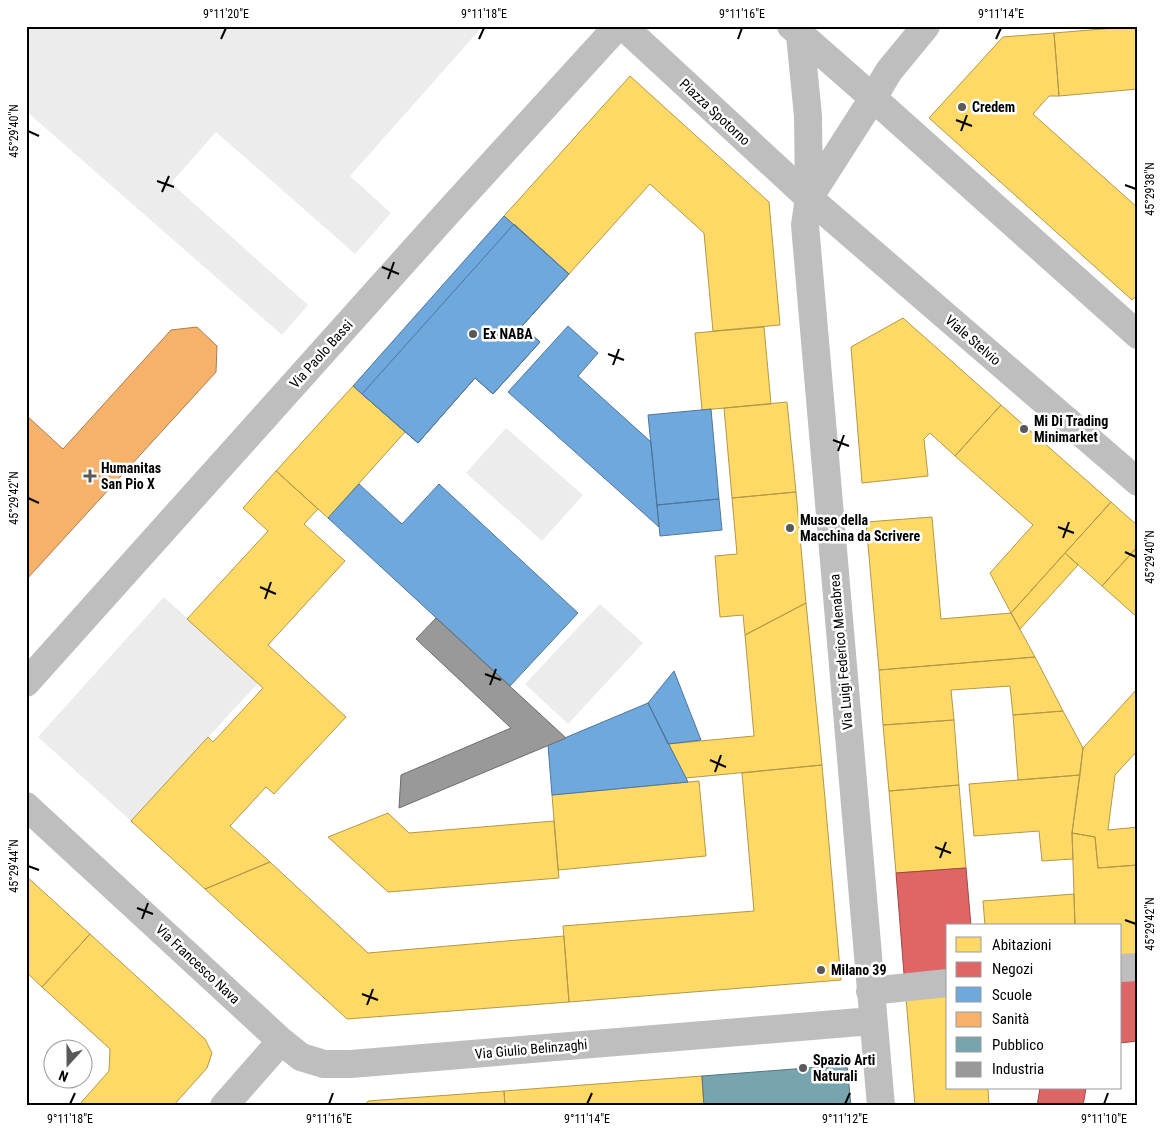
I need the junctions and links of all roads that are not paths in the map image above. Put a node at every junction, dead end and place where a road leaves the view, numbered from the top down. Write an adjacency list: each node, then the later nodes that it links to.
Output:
1 (618, 26): 9 (street, Via Paolo Bassi)
2 (623, 26): 6 (street, Piazza Spotorno)
3 (926, 26): 5 (street)
4 (797, 29): 5 (street); 6 (street)
5 (873, 98): 6 (street); 7 (street)
6 (809, 198): 8 (street, Viale Stelvio); 14 (street, Via Luigi Federico Menabrea)
7 (1138, 335)
8 (1138, 482)
9 (26, 683)
10 (26, 806): 16 (street, Via Francesco Nava)
11 (1138, 967): 12 (street)
12 (1122, 968)
13 (946, 983): 14 (street)
14 (870, 990): 15 (street, Via Luigi Federico Menabrea)
15 (872, 1021): 16 (street, Via Giulio Belinzaghi); 18 (street, Via Luigi Federico Menabrea)
16 (281, 1041): 17 (street)
17 (224, 1106)
18 (881, 1106)

